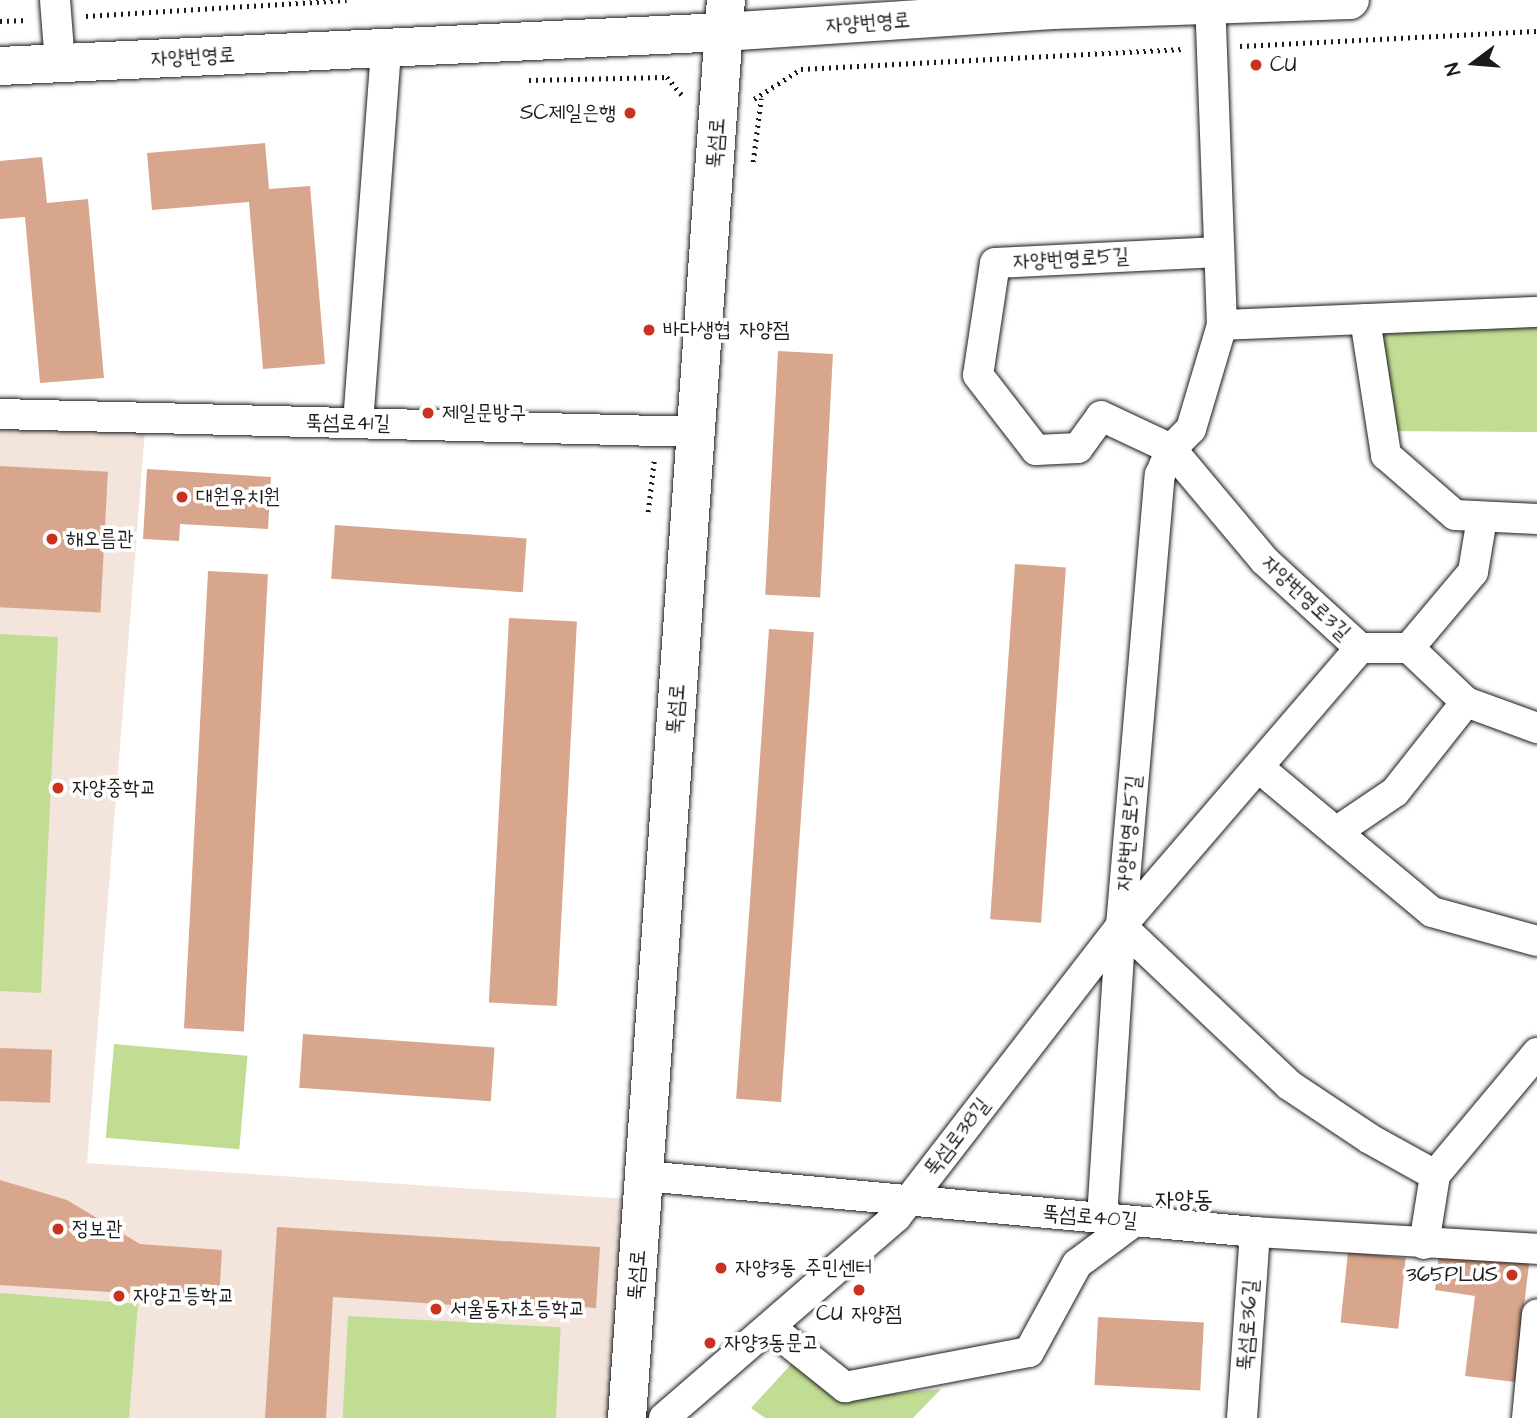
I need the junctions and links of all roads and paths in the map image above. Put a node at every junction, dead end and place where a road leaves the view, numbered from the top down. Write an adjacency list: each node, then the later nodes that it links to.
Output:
1 (347, 0): 5 (path)
2 (1350, 0): 3 (main road, 자양번영로)
3 (1210, 4): 4 (main road, 자양번영로); 10 (street, 자양번영로5길)
4 (1052, 5): 6 (main road, 자양번영로)
5 (56, 9): 7 (path); 11 (street)
6 (725, 16): 9 (main road, 자양번영로); 14 (main road, 뚝섬로)
7 (0, 21)
8 (1537, 31): 10 (path)
9 (386, 48): 11 (main road, 자양번영로); 20 (street)
10 (1212, 48): 14 (path); 15 (street, 자양번영로5길)
11 (60, 63): 12 (main road, 자양번영로)
12 (0, 66)
13 (518, 80): 14 (path)
14 (719, 102): 21 (main road, 뚝섬로)
15 (1219, 252): 18 (street, 자양번영로5길); 22 (street, 자양번영로5길)
16 (1537, 312): 17 (street)
17 (1365, 319): 18 (street); 23 (street)
18 (1222, 325): 22 (street, 자양번영로5길)
19 (0, 414): 20 (street, 뚝섬로41길)
20 (358, 423): 21 (street, 뚝섬로41길)
21 (696, 432): 35 (main road, 뚝섬로)
22 (1171, 449): 25 (street, 자양번영로3길); 31 (street, 자양번영로5길)
23 (1482, 518): 24 (street); 26 (street)
24 (1537, 519)
25 (1360, 648): 26 (street, 자양번영로3길); 29 (street, 자양번영로5길)
26 (1409, 648): 27 (street)
27 (1466, 702): 28 (street); 30 (street)
28 (1537, 729)
29 (1258, 766): 30 (street); 31 (street, 자양번영로5길)
30 (1336, 831): 32 (street)
31 (1121, 926): 34 (street); 36 (street, 뚝섬로38길); 37 (street, 자양번영로5길)
32 (1537, 941)
33 (1537, 1053): 34 (street)
34 (1436, 1175): 40 (street)
35 (644, 1177): 36 (street, 뚝섬로40길); 44 (main road, 뚝섬로)
36 (907, 1201): 37 (street, 뚝섬로40길); 43 (street, 뚝섬로38길)
37 (1102, 1218): 38 (street, 뚝섬로40길)
38 (1135, 1221): 39 (street, 뚝섬로40길); 43 (street)
39 (1255, 1232): 40 (street, 뚝섬로40길); 46 (street, 뚝섬로36길)
40 (1424, 1244): 41 (street, 뚝섬로40길)
41 (1537, 1249)
42 (1537, 1314): 47 (street)
43 (771, 1328): 45 (street, 뚝섬로38길)
44 (627, 1418)
45 (664, 1418)
46 (1241, 1418)
47 (1527, 1418)

